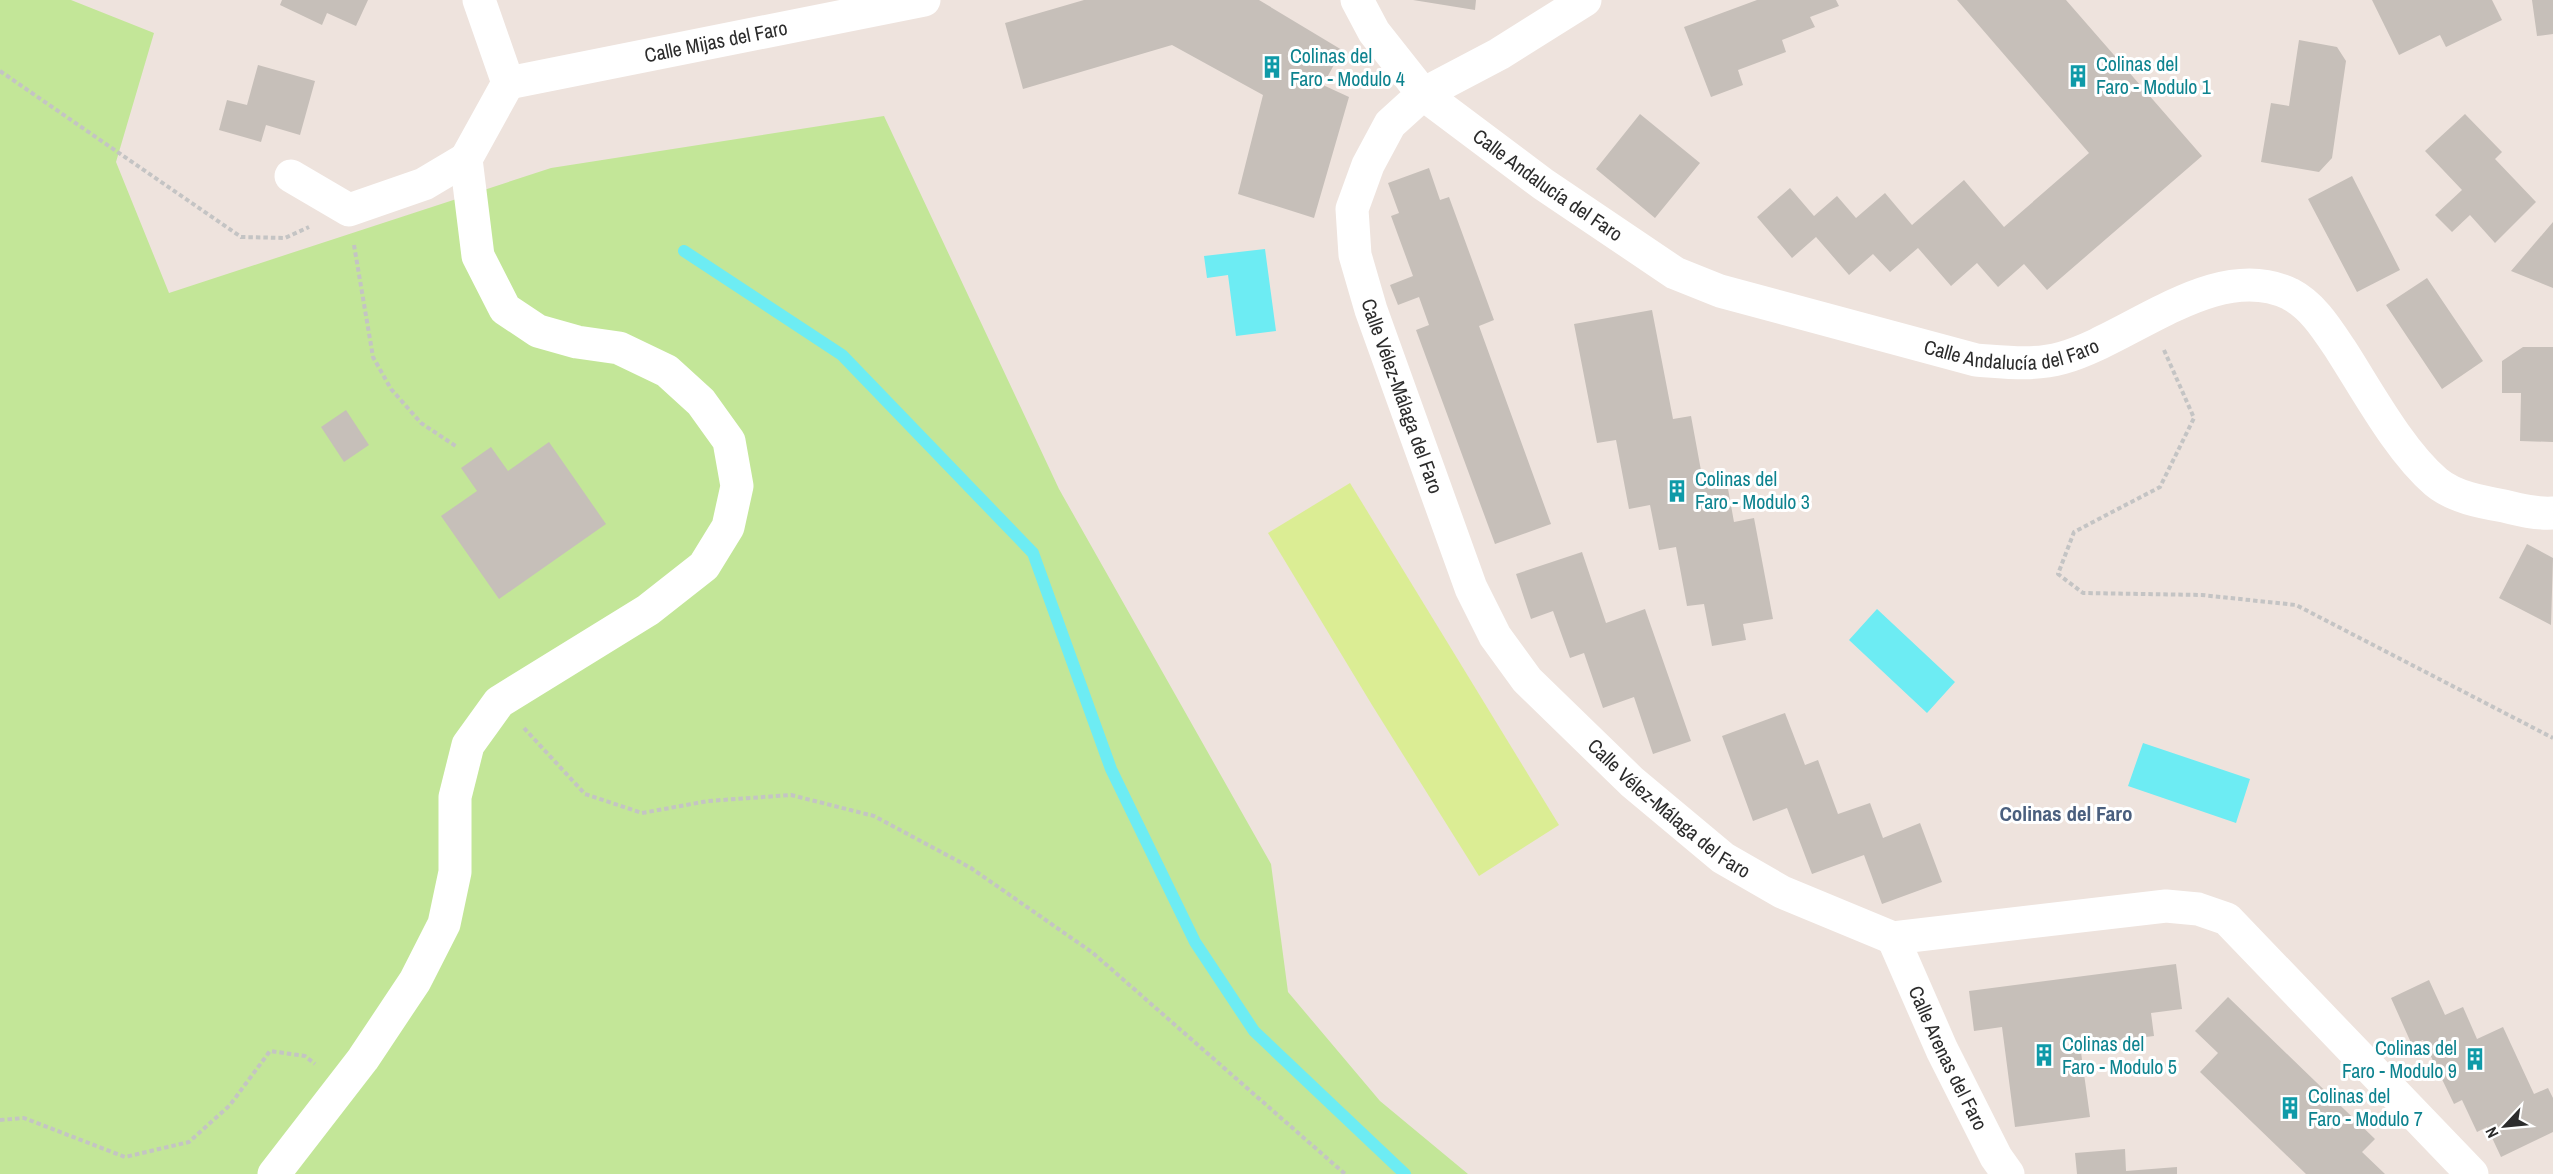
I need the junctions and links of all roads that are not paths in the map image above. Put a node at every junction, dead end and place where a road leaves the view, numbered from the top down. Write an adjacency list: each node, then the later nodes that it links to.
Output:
1 (479, 0): 5 (street)
2 (924, 0): 5 (street, Calle Mijas del Faro)
3 (1357, 0): 6 (street)
4 (1585, 0): 6 (street, Calle Vélez-Málaga del Faro)
5 (508, 83): 7 (street)
6 (1423, 94): 9 (street, Calle Andalucía del Faro); 10 (street, Calle Vélez-Málaga del Faro)
7 (466, 159): 8 (street); 11 (street)
8 (291, 176)
9 (2553, 513)
10 (1893, 938): 12 (street, Calle Arenas del Faro); 13 (street, Calle Vélez-Málaga del Faro)
11 (274, 1174)
12 (2008, 1174)
13 (2472, 1174)

